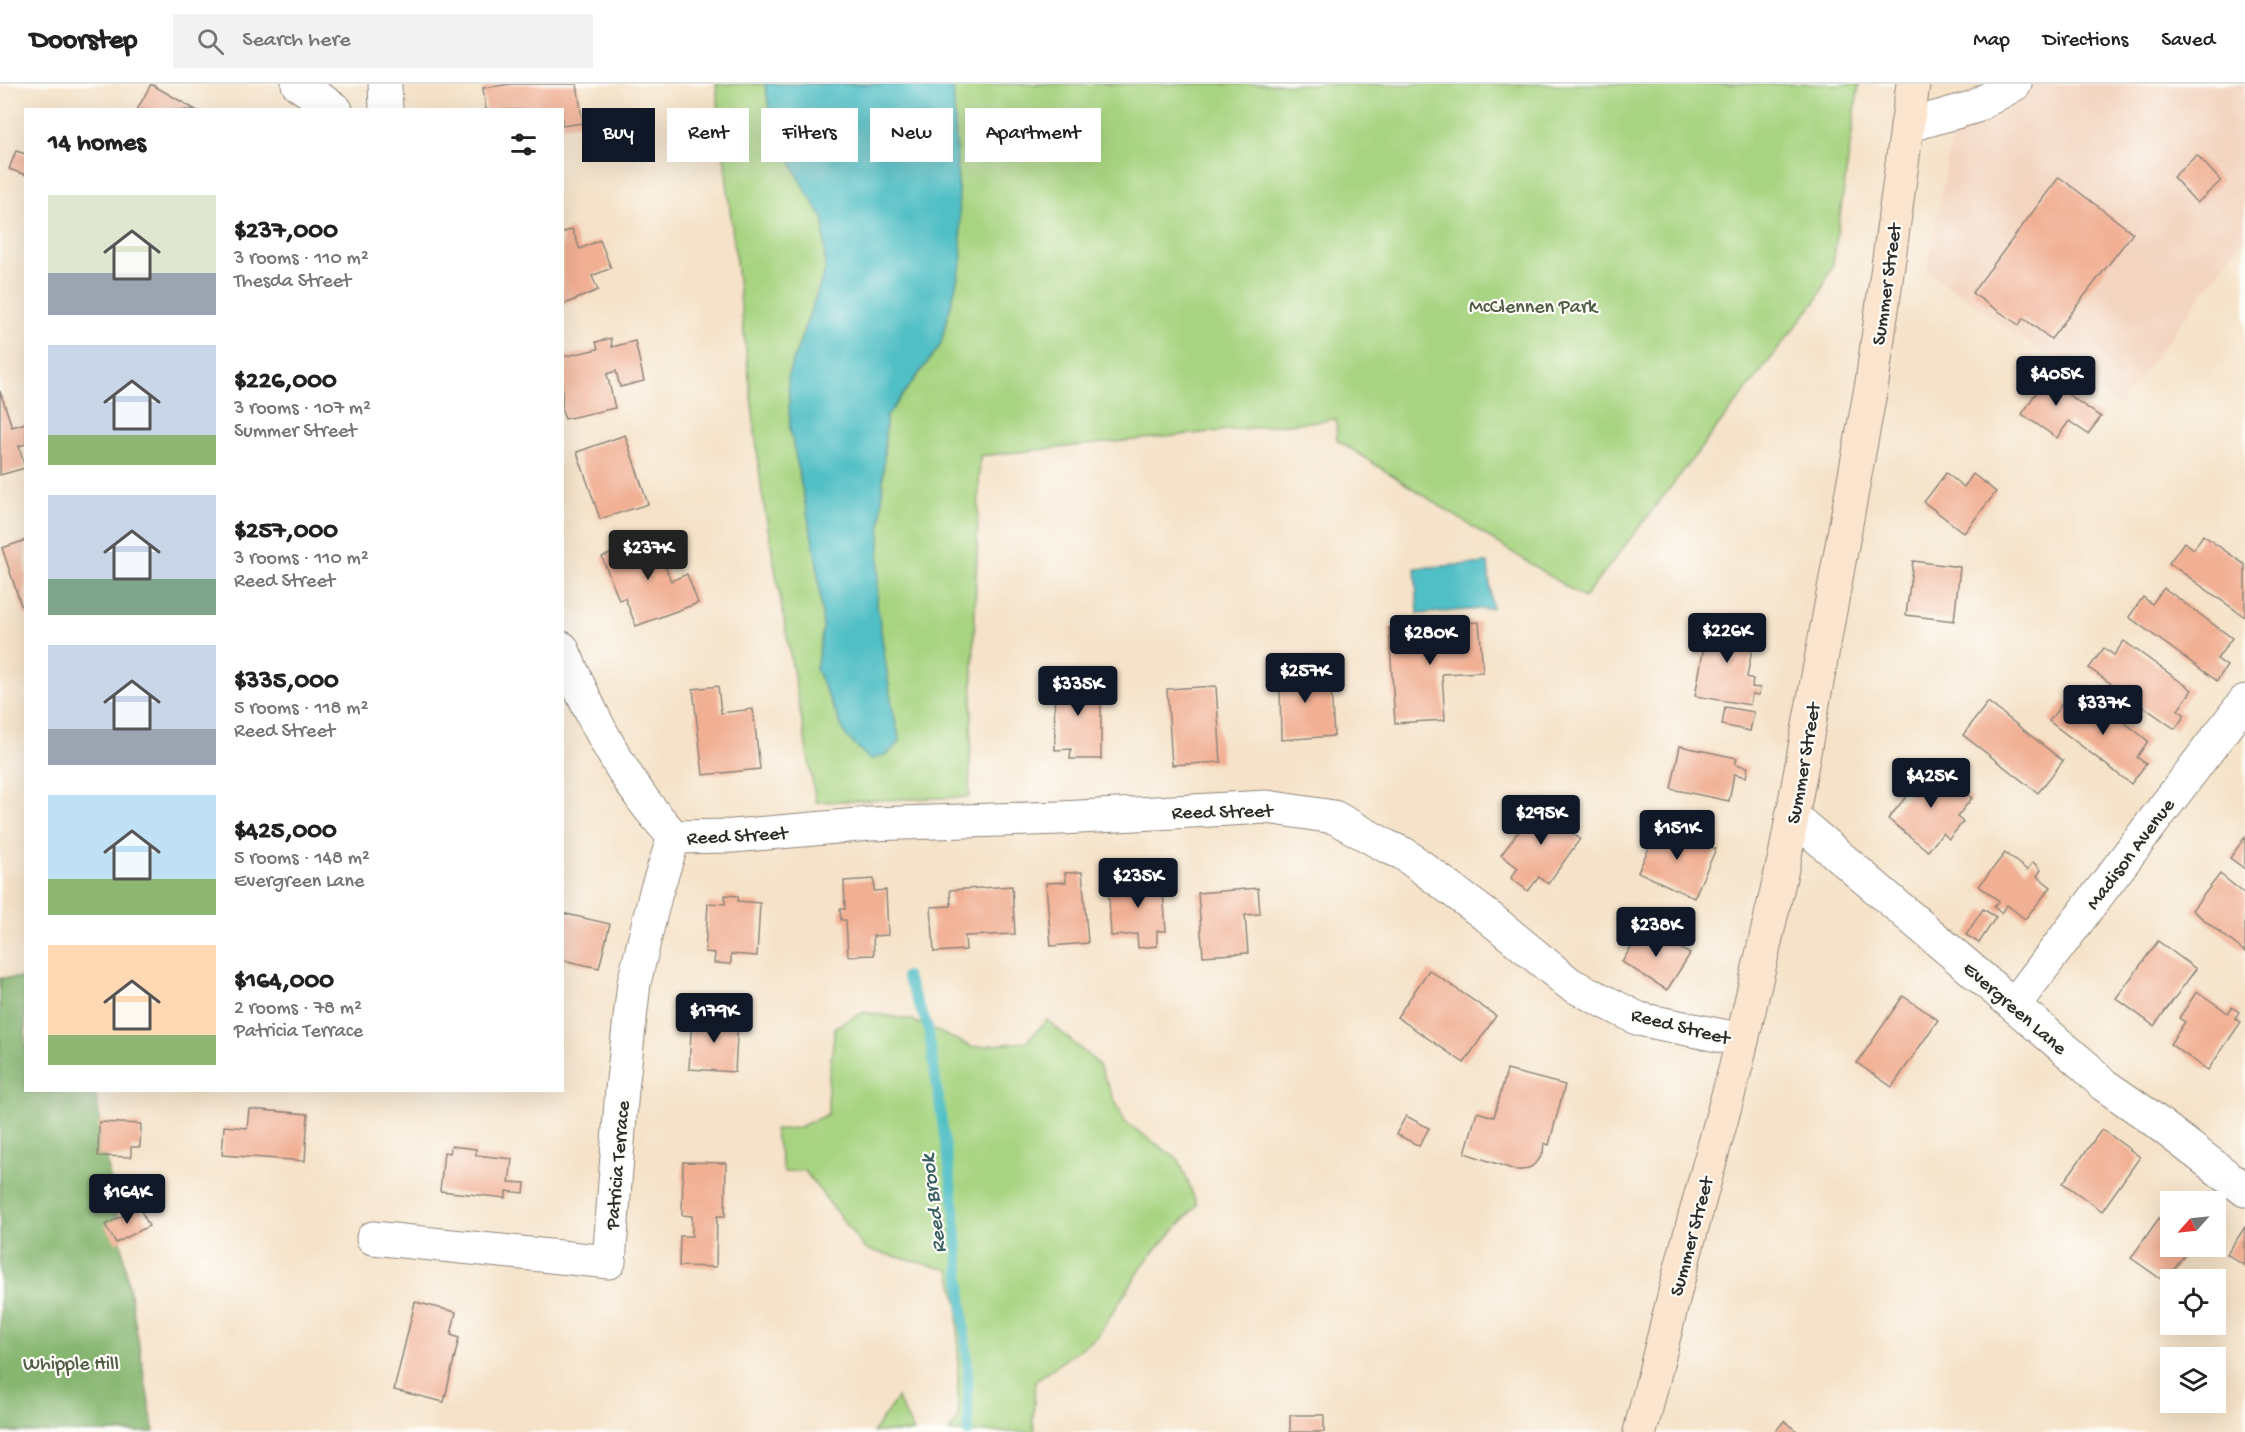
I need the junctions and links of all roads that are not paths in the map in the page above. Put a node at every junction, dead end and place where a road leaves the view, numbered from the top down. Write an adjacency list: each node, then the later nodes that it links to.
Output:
1 (298, 84): 5 (street)
2 (385, 84): 6 (street)
3 (1913, 84): 7 (main road, Summer Street)
4 (2015, 84): 7 (street)
5 (333, 108)
6 (386, 108)
7 (1907, 126): 10 (main road, Summer Street)
8 (564, 653): 11 (street)
9 (2245, 701): 12 (street, Madison Avenue)
10 (1792, 816): 12 (street, Evergreen Lane); 13 (main road, Summer Street)
11 (674, 837): 13 (street, Reed Street); 15 (street, Patricia Terrace)
12 (2014, 1005): 14 (street, Evergreen Lane)
13 (1742, 1040): 16 (main road, Summer Street)
14 (2245, 1190)
15 (373, 1238)
16 (1640, 1432)

